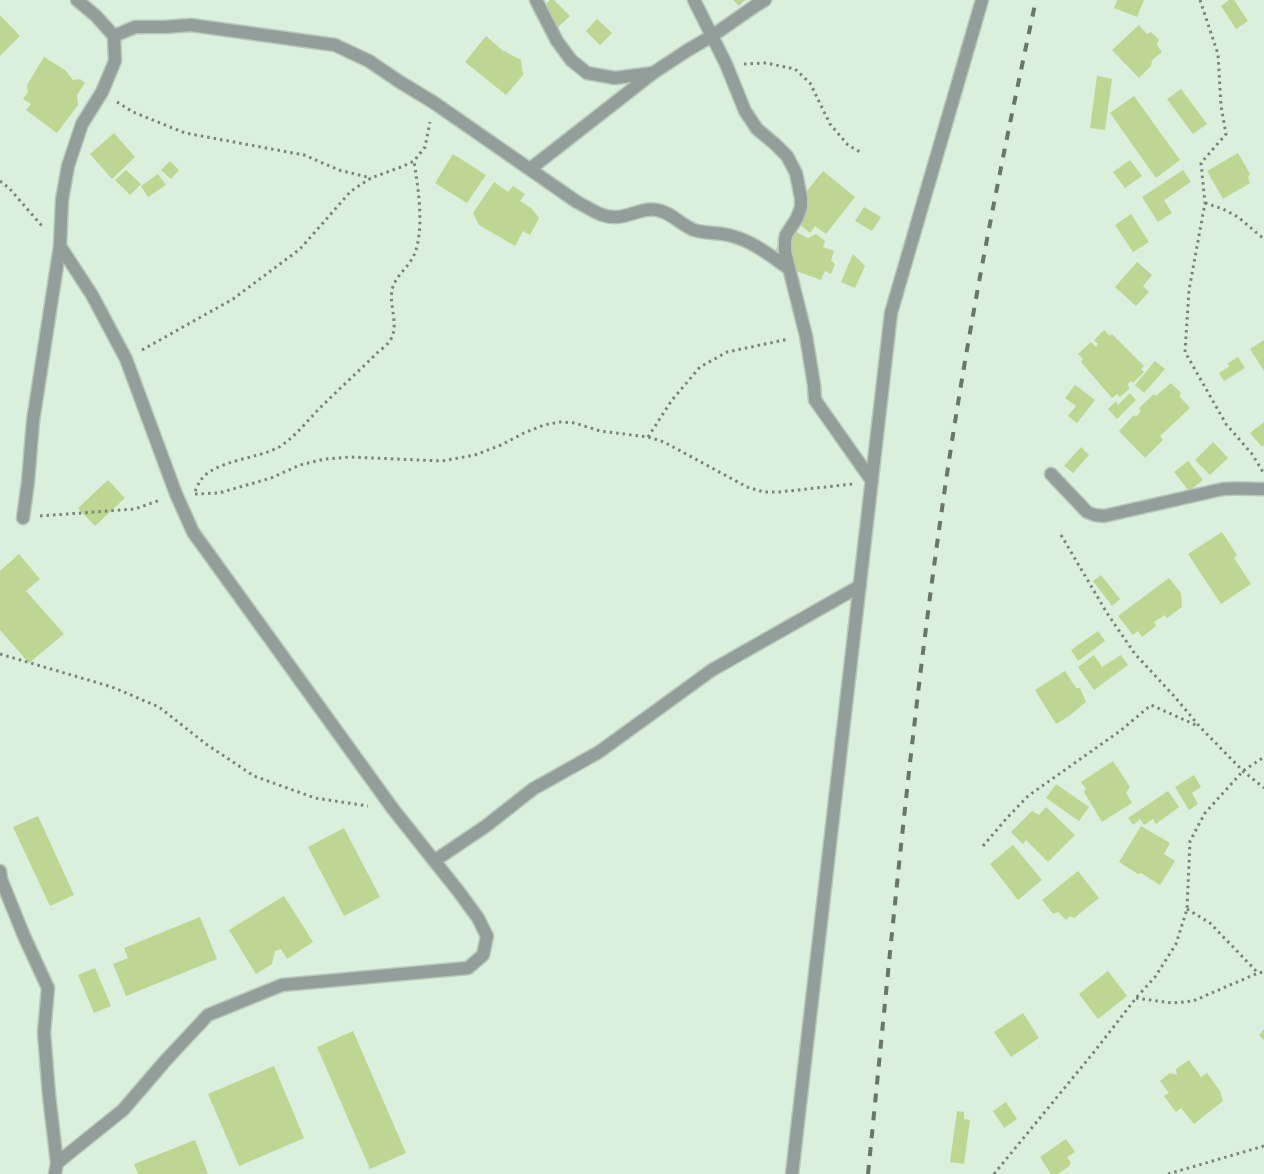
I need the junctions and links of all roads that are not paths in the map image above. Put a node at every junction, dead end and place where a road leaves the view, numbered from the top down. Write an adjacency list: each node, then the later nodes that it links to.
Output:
1 (77, 0): 6 (street)
2 (536, 0): 8 (street)
3 (694, 0): 7 (street)
4 (765, 0): 7 (street)
5 (982, 0): 13 (street)
6 (114, 36): 9 (street); 10 (street)
7 (712, 36): 8 (street); 11 (street)
8 (653, 73): 9 (street)
9 (530, 169): 11 (street)
10 (60, 246): 15 (street); 17 (street)
11 (788, 268): 13 (street)
12 (1052, 474): 14 (street)
13 (872, 481): 16 (street)
14 (1264, 488)
15 (23, 518)
16 (860, 586): 17 (street); 20 (street)
17 (434, 861): 19 (street)
18 (0, 871): 19 (street)
19 (56, 1169)
20 (792, 1174)

